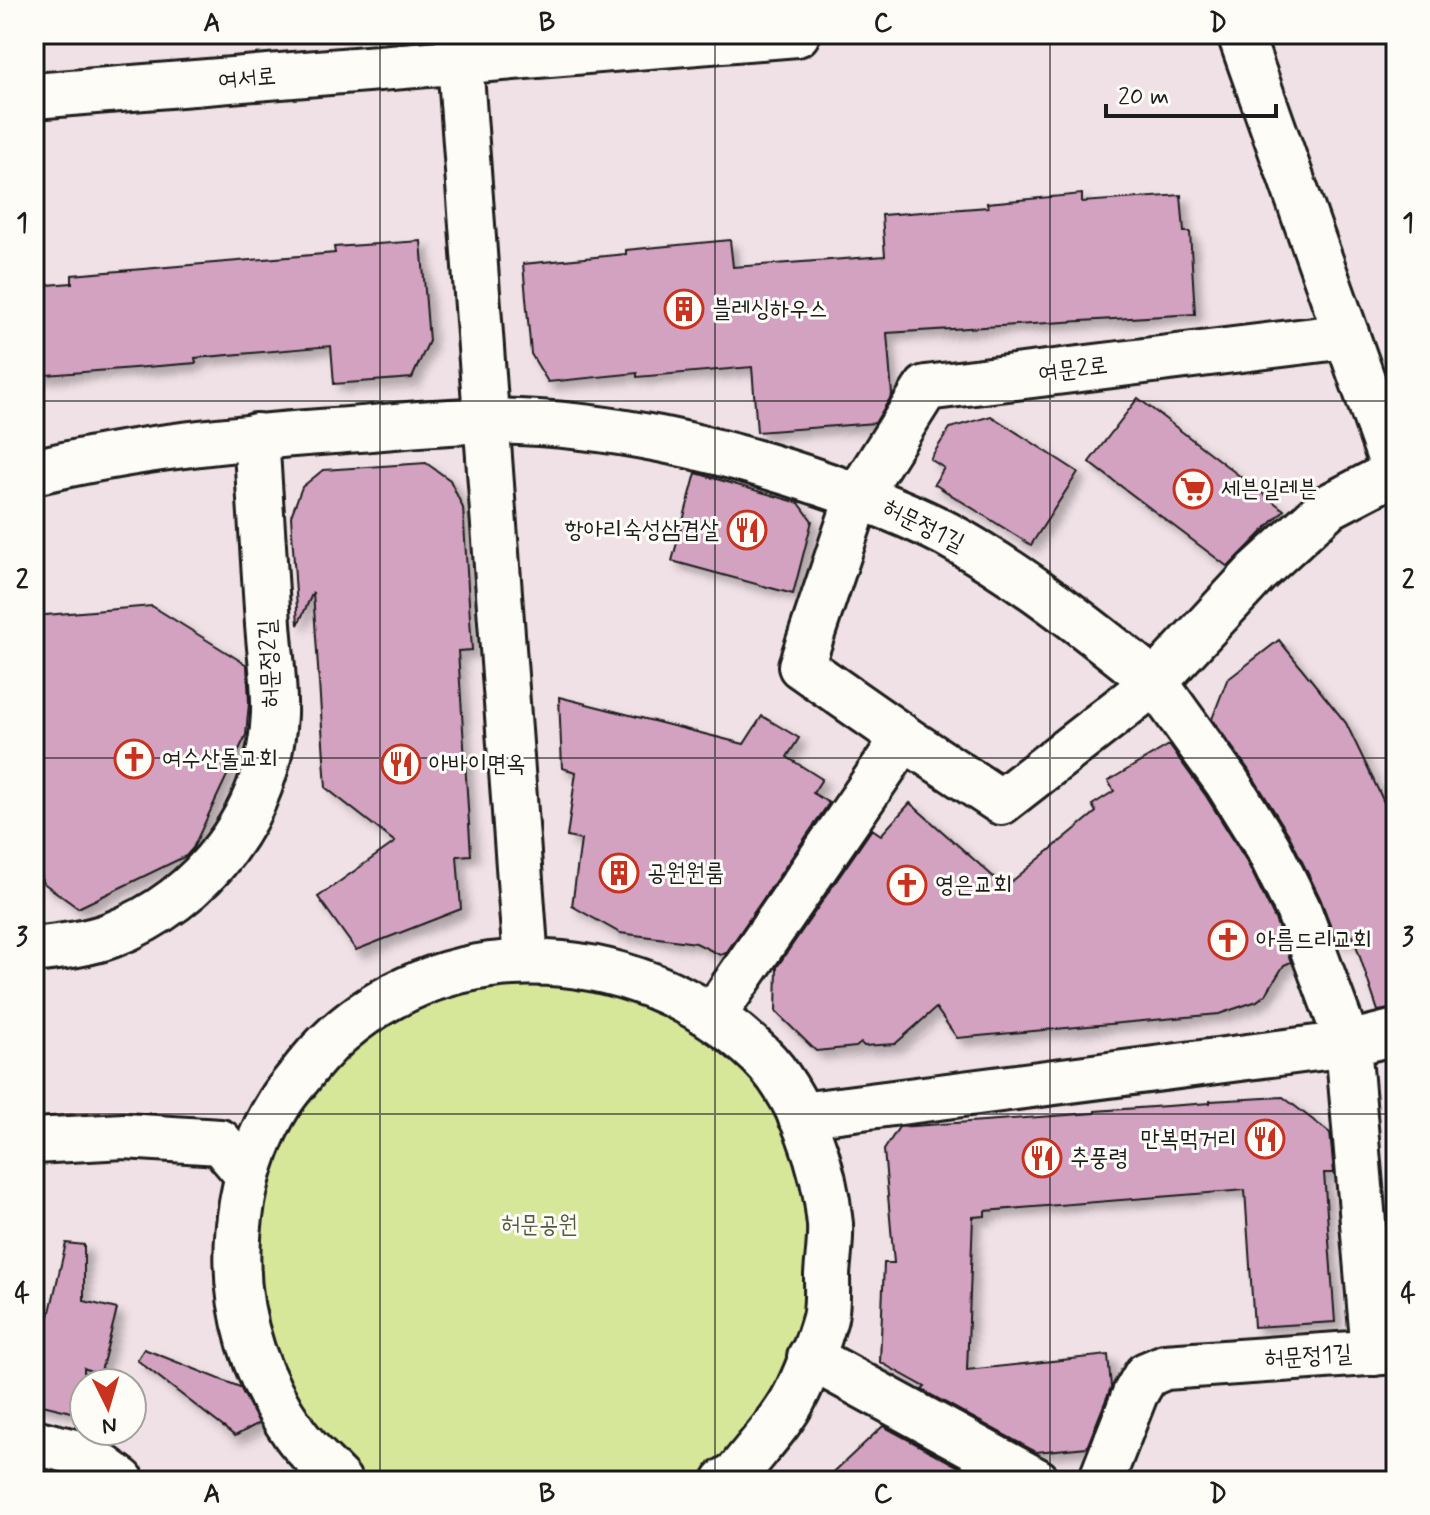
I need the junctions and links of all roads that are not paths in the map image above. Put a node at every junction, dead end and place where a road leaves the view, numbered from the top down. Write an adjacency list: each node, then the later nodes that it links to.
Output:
1 (1240, 34): 5 (street)
2 (771, 35): 3 (street, 여서로)
3 (460, 48): 4 (street, 여서로); 6 (street)
4 (34, 96)
5 (1347, 336): 9 (street); 10 (street, 여문2로)
6 (487, 421): 7 (street); 10 (street); 14 (street)
7 (256, 436): 8 (street); 13 (street, 허문정2길)
8 (34, 472)
9 (1396, 473): 11 (street, 허문정1길)
10 (858, 496): 11 (street, 허문정1길); 12 (street, 허문정1길)
11 (1155, 682): 12 (street, 허문정1길); 17 (street, 허문정1길)
12 (904, 738): 15 (street)
13 (34, 950)
14 (526, 962): 15 (street); 20 (street)
15 (713, 1016): 18 (street)
16 (1396, 1032): 17 (street)
17 (1348, 1044): 18 (street); 21 (street, 허문정1길)
18 (800, 1115): 22 (street)
19 (34, 1141): 20 (street)
20 (247, 1174): 25 (street)
21 (1385, 1352): 28 (street, 허문정1길)
22 (810, 1357): 26 (street); 27 (street)
23 (34, 1442): 24 (street)
24 (122, 1481)
25 (339, 1481)
26 (725, 1481)
27 (1037, 1481)
28 (1101, 1481)

